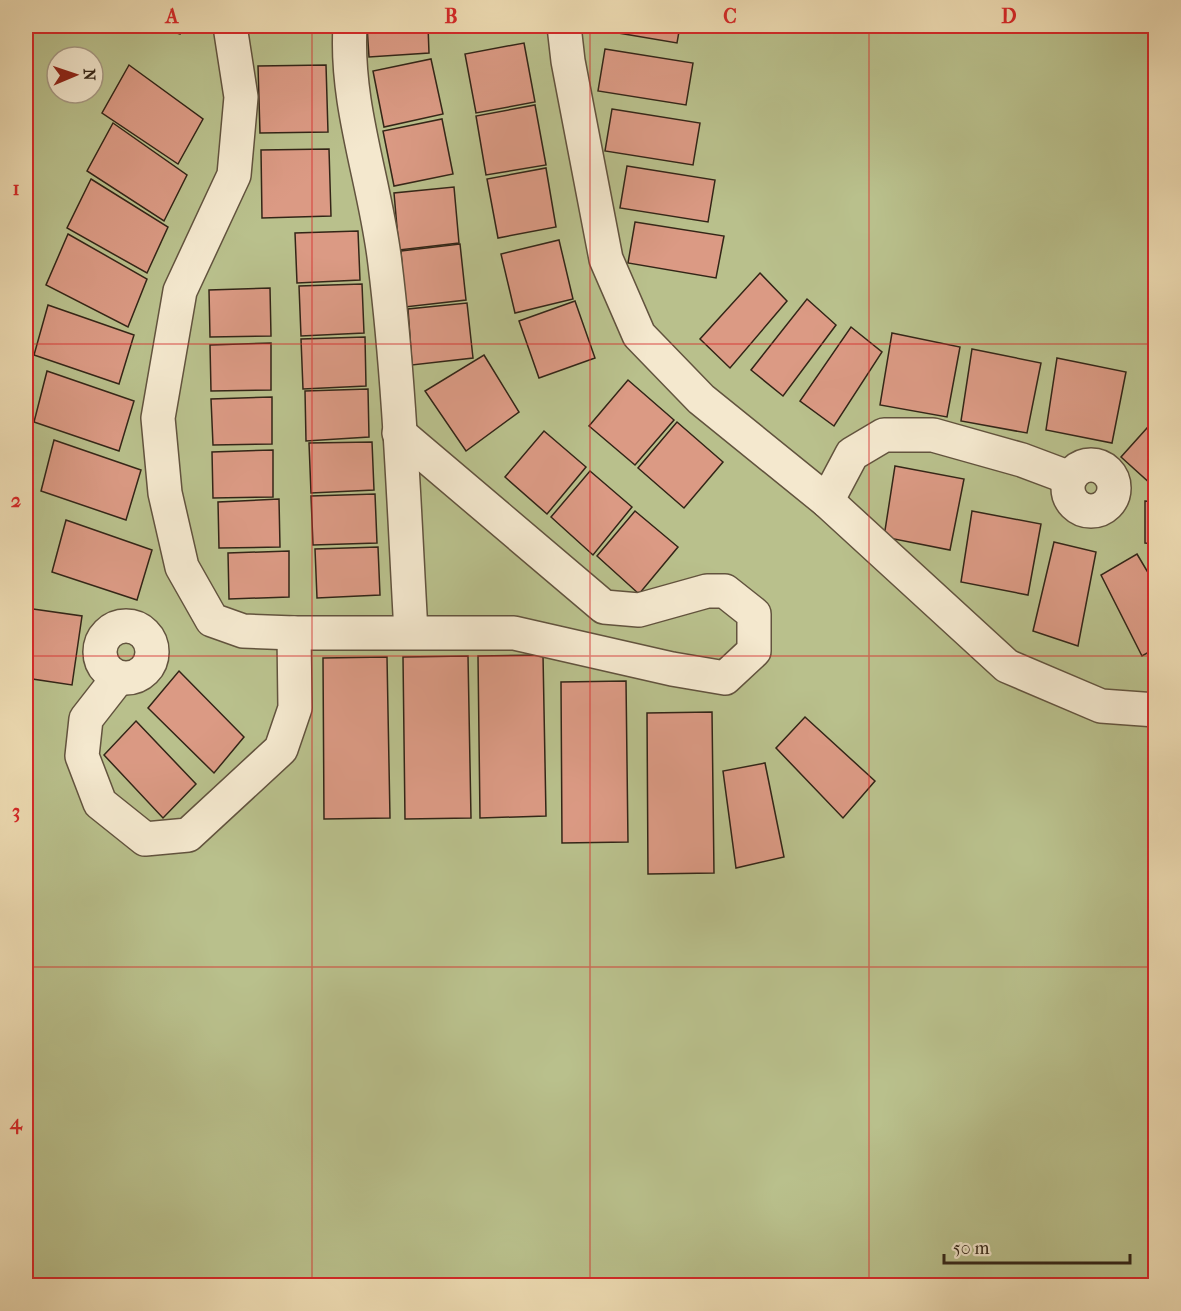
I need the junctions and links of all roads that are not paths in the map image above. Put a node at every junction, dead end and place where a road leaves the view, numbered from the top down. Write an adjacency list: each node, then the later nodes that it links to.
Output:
1 (230, 26): 8 (street)
2 (350, 26): 4 (street)
3 (564, 26): 6 (street)
4 (399, 433): 7 (street); 7 (street)
5 (1070, 478): 6 (street)
6 (827, 501): 10 (street)
7 (411, 632): 8 (street)
8 (294, 633): 9 (street)
9 (118, 678)
10 (1155, 710)

